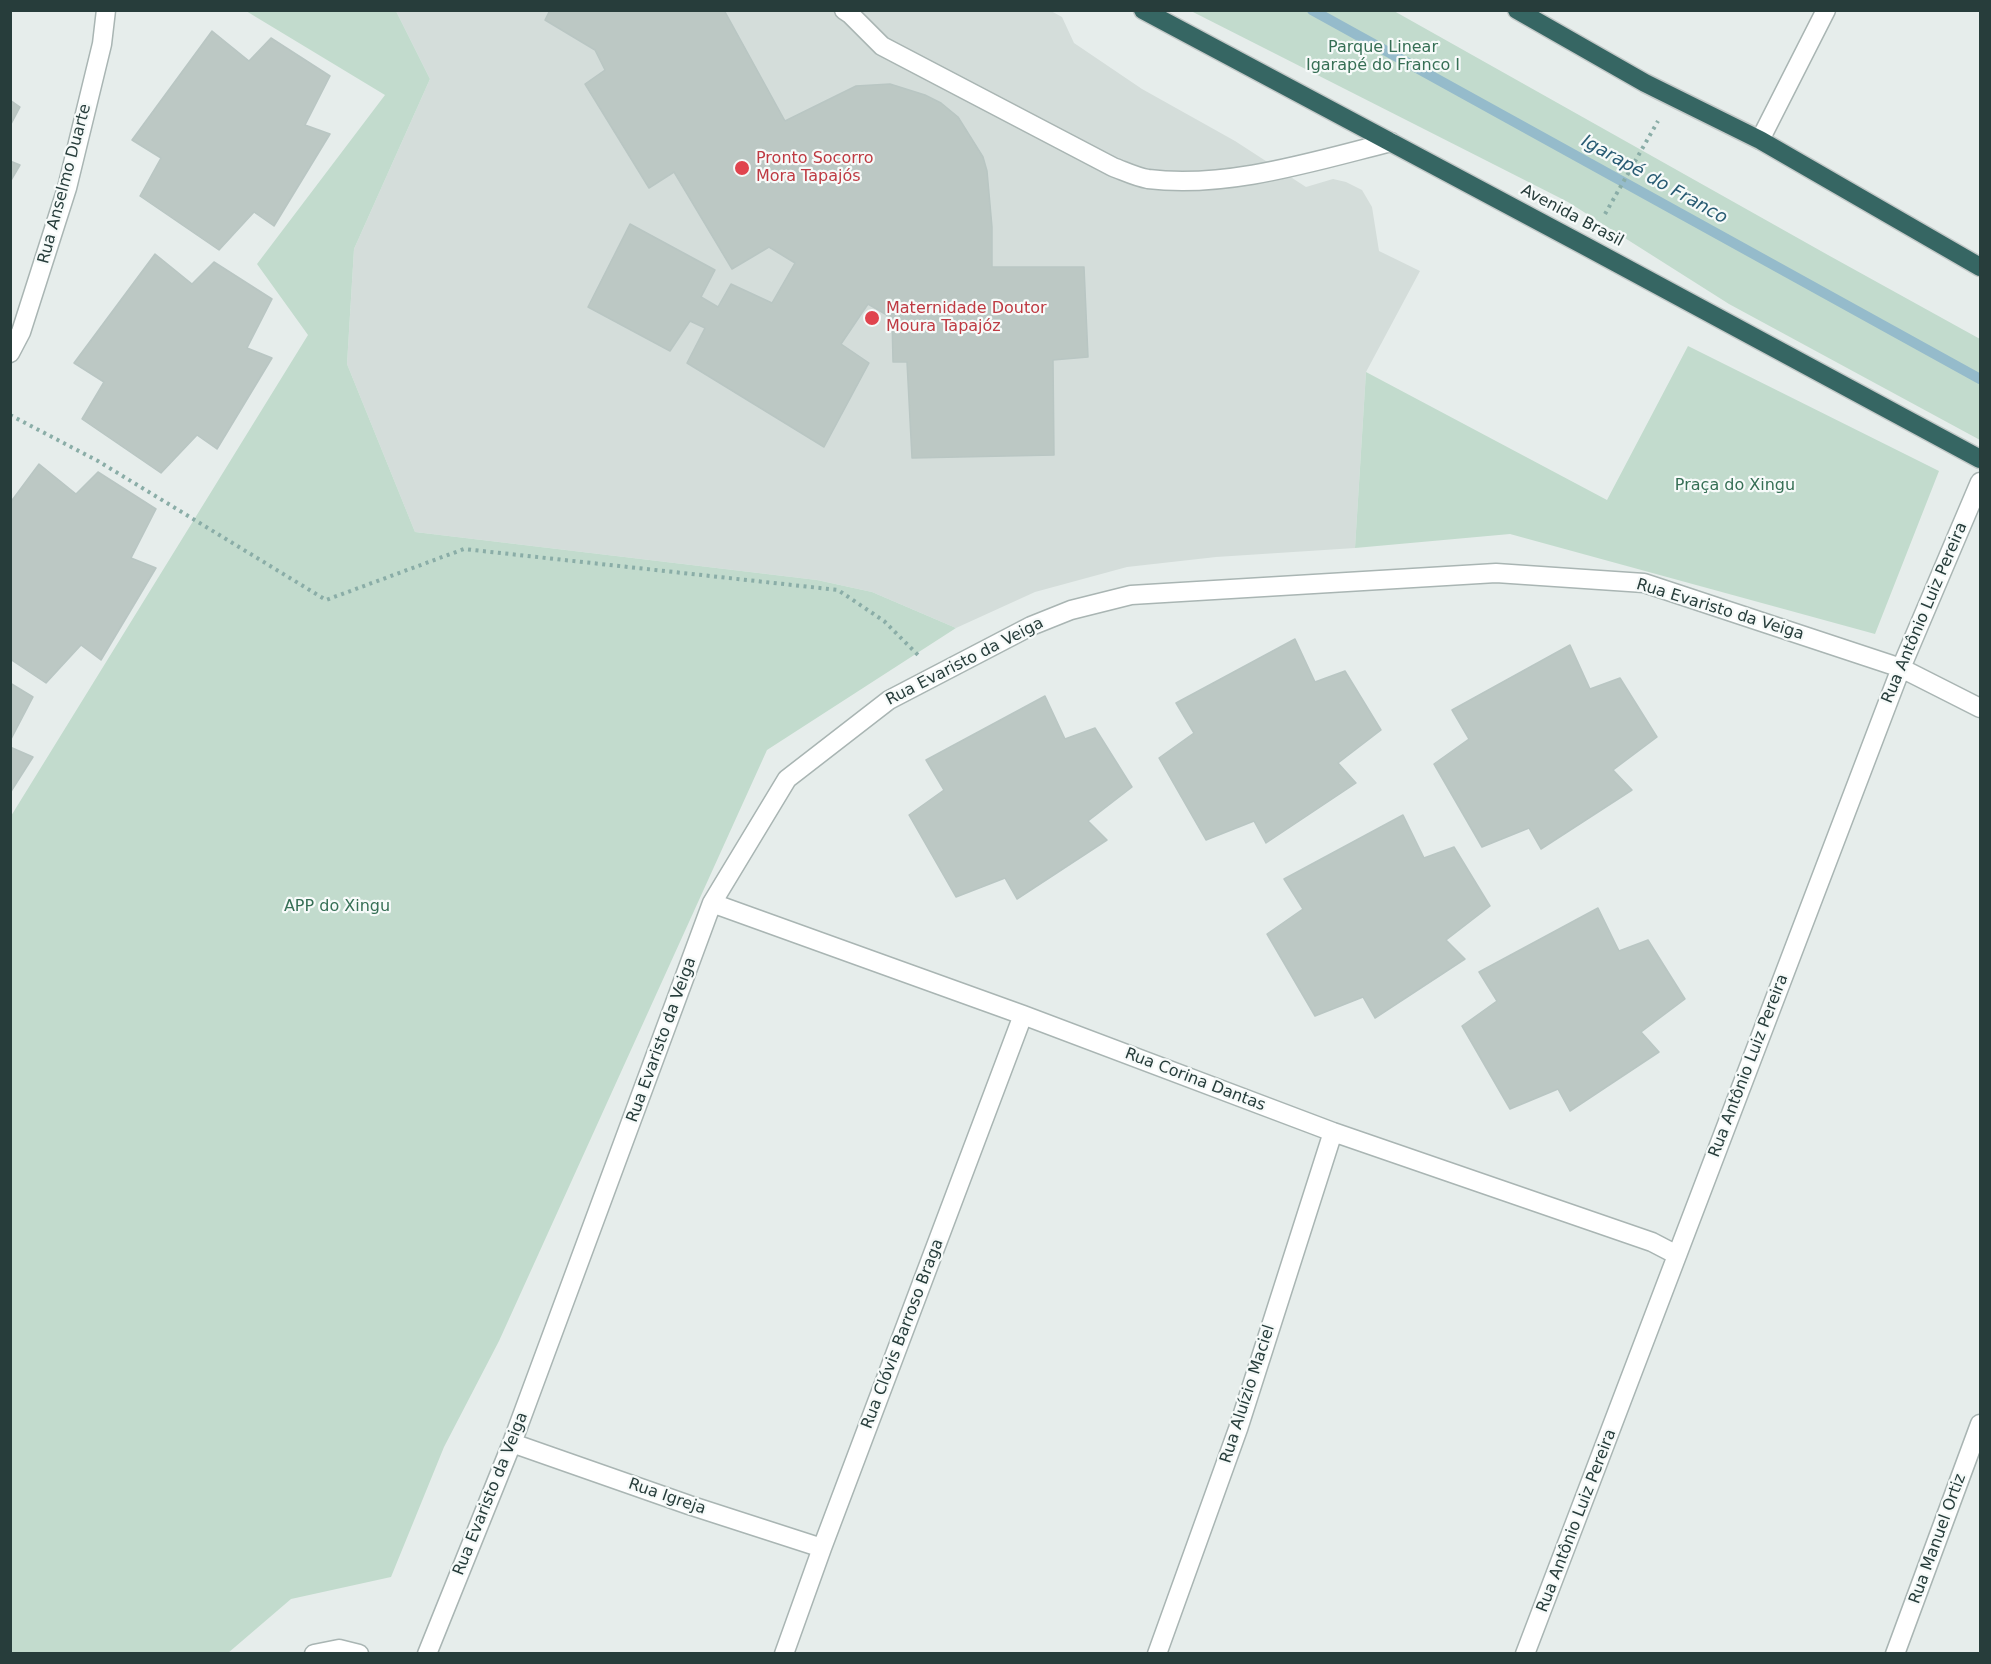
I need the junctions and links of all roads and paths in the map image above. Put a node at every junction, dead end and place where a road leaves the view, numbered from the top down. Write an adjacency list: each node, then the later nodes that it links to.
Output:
1 (106, 10): 11 (street, Rua Anselmo Duarte)
2 (1143, 10): 8 (highway, Avenida Brasil)
3 (1517, 10): 7 (highway)
4 (1826, 10): 7 (street)
5 (848, 12): 8 (street)
6 (1660, 118): 9 (path)
7 (1760, 140): 10 (highway)
8 (1391, 142): 13 (highway, Avenida Brasil)
9 (1605, 214)
10 (1980, 267)
11 (10, 353)
12 (10, 415): 16 (path)
13 (1980, 459)
14 (1980, 482): 15 (street, Rua Antônio Luiz Pereira)
15 (1901, 668): 16 (street, Rua Evaristo da Veiga); 17 (street, Rua Evaristo da Veiga); 21 (street, Rua Antônio Luiz Pereira)
16 (937, 675): 18 (street, Rua Evaristo da Veiga)
17 (1980, 708)
18 (712, 903): 19 (street, Rua Corina Dantas); 23 (street, Rua Evaristo da Veiga)
19 (1023, 1015): 20 (street, Rua Corina Dantas); 24 (street, Rua Clóvis Barroso Braga)
20 (1334, 1132): 21 (street, Rua Corina Dantas); 29 (street, Rua Aluízio Maciel)
21 (1677, 1255): 30 (street, Rua Antônio Luiz Pereira)
22 (1980, 1424): 31 (street, Rua Manuel Ortiz)
23 (512, 1443): 24 (street, Rua Igreja); 27 (street, Rua Evaristo da Veiga)
24 (822, 1548): 28 (street, Rua Clóvis Barroso Braga)
25 (314, 1653): 26 (street)
26 (359, 1653)
27 (427, 1653)
28 (784, 1653)
29 (1157, 1653)
30 (1526, 1653)
31 (1895, 1653)

